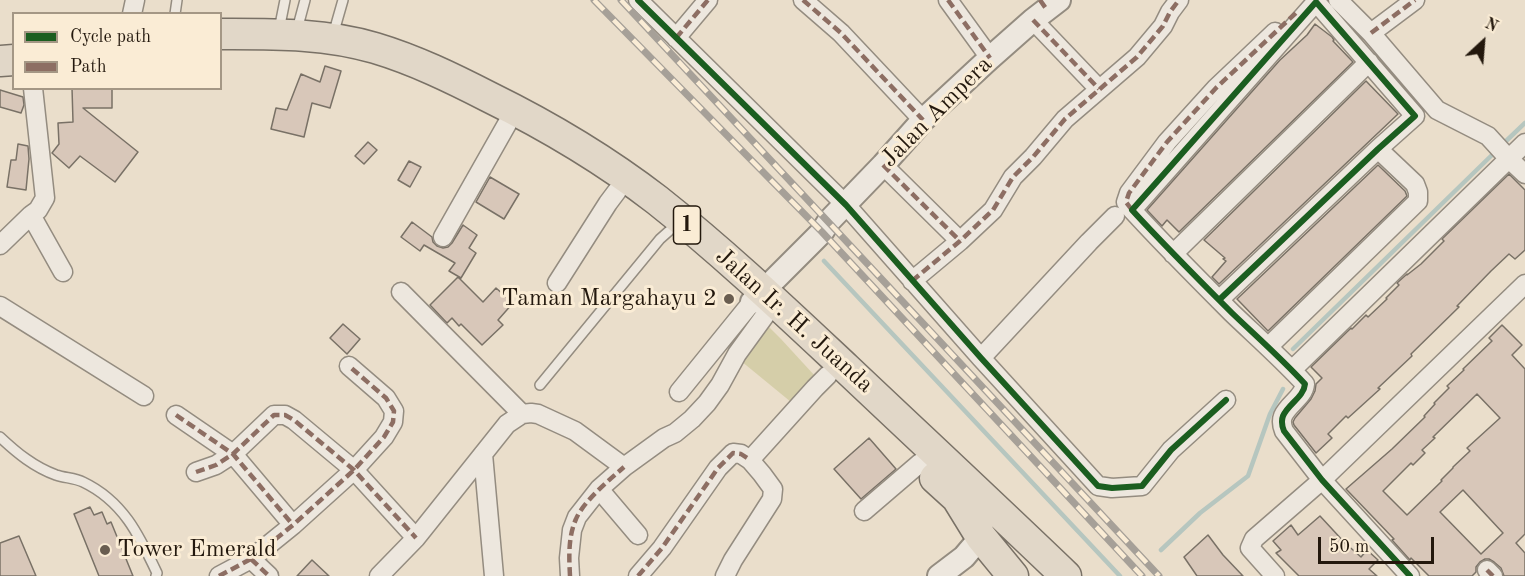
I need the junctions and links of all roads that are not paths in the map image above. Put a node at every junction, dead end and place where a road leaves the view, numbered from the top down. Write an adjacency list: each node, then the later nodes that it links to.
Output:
1 (285, 0): 16 (lane)
2 (305, 0): 16 (lane)
3 (343, 0): 17 (lane)
4 (638, 0): 15 (street)
5 (708, 0): 15 (street)
6 (803, 0): 23 (street)
7 (948, 0): 19 (street)
8 (1179, 0): 21 (street)
9 (1310, 0): 32 (street)
10 (1338, 0): 13 (street)
11 (1415, 0): 13 (street)
12 (1045, 8): 19 (street, Jalan Ampera); 21 (street)
13 (1371, 33): 27 (street)
14 (222, 34): 16 (highway, Jalan Ir. H. Juanda / 1)
15 (676, 38): 31 (street)
16 (284, 39): 17 (highway, Jalan Ir. H. Juanda / 1); 18 (highway, Jalan Ir. H. Juanda / 1); 24 (highway, Jalan Ir. H. Juanda / 1)
17 (332, 39): 45 (highway, Jalan Ir. H. Juanda / 1)
18 (222, 48)
19 (990, 58): 23 (street, Jalan Ampera)
20 (1369, 62): 26 (street); 32 (street); 38 (street)
21 (1099, 89): 36 (street)
22 (33, 90): 33 (street)
23 (923, 120): 28 (street, Jalan Ampera)
24 (507, 124): 30 (highway, Jalan Ir. H. Juanda / 1); 35 (street)
25 (1525, 143): 27 (street)
26 (1378, 149): 44 (street); 47 (street)
27 (1509, 159): 29 (street); 50 (street)
28 (883, 165): 31 (street, Jalan Ampera); 36 (street)
29 (1525, 174)
30 (617, 191): 34 (highway, Jalan Ir. H. Juanda / 1); 41 (street)
31 (846, 205): 40 (street); 45 (street, Jalan Ampera)
32 (1123, 213): 38 (street); 48 (street)
33 (31, 215): 37 (street); 39 (street)
34 (669, 231): 45 (highway, Jalan Ir. H. Juanda / 1); 52 (lane)
35 (442, 237)
36 (960, 240): 40 (street)
37 (0, 245)
38 (1173, 254): 44 (street)
39 (63, 272)
40 (912, 280): 48 (street)
41 (557, 283)
42 (1525, 284): 66 (street)
43 (402, 292): 56 (street)
44 (1219, 300): 47 (street)
45 (760, 302): 51 (highway, Jalan Ir. H. Juanda / 1); 53 (street); 59 (highway, Jalan Ir. H. Juanda / 1); 63 (street)
46 (0, 306): 54 (street)
47 (1268, 347): 50 (street)
48 (981, 358): 55 (street)
49 (349, 366): 64 (street)
50 (1292, 370): 66 (street)
51 (828, 375): 59 (highway, Jalan Ir. H. Juanda / 1); 62 (street)
52 (540, 385)
53 (679, 392)
54 (144, 396)
55 (1226, 400)
56 (522, 414): 61 (street); 63 (street)
57 (176, 415): 60 (street)
58 (0, 436): 75 (lane)
59 (922, 452): 68 (highway, Jalan Ir. H. Juanda / 1); 69 (street); 86 (highway, 1); 87 (highway, Jalan Ir. H. Juanda / 1)
60 (233, 454): 64 (street); 65 (street); 70 (street)
61 (483, 454): 72 (street); 79 (street)
62 (750, 460): 81 (street); 82 (street)
63 (624, 467): 67 (street)
64 (354, 470): 70 (street); 72 (street)
65 (196, 472)
66 (1322, 480): 88 (street); 89 (street)
67 (599, 489): 71 (street); 80 (street)
68 (957, 498): 73 (highway, Jalan Ir. H. Juanda / 1); 85 (highway, 1)
69 (864, 510)
70 (293, 525): 74 (street)
71 (638, 535)
72 (416, 538): 78 (street)
73 (973, 547): 83 (street); 84 (highway, Jalan Ir. H. Juanda / 1)
74 (251, 560): 76 (street); 77 (street)
75 (156, 576)
76 (219, 576)
77 (269, 576)
78 (379, 576)
79 (494, 576)
80 (570, 576)
81 (638, 576)
82 (725, 576)
83 (939, 576)
84 (1013, 576)
85 (1037, 576)
86 (1046, 576)
87 (1066, 576)
88 (1275, 576)
89 (1410, 576)

